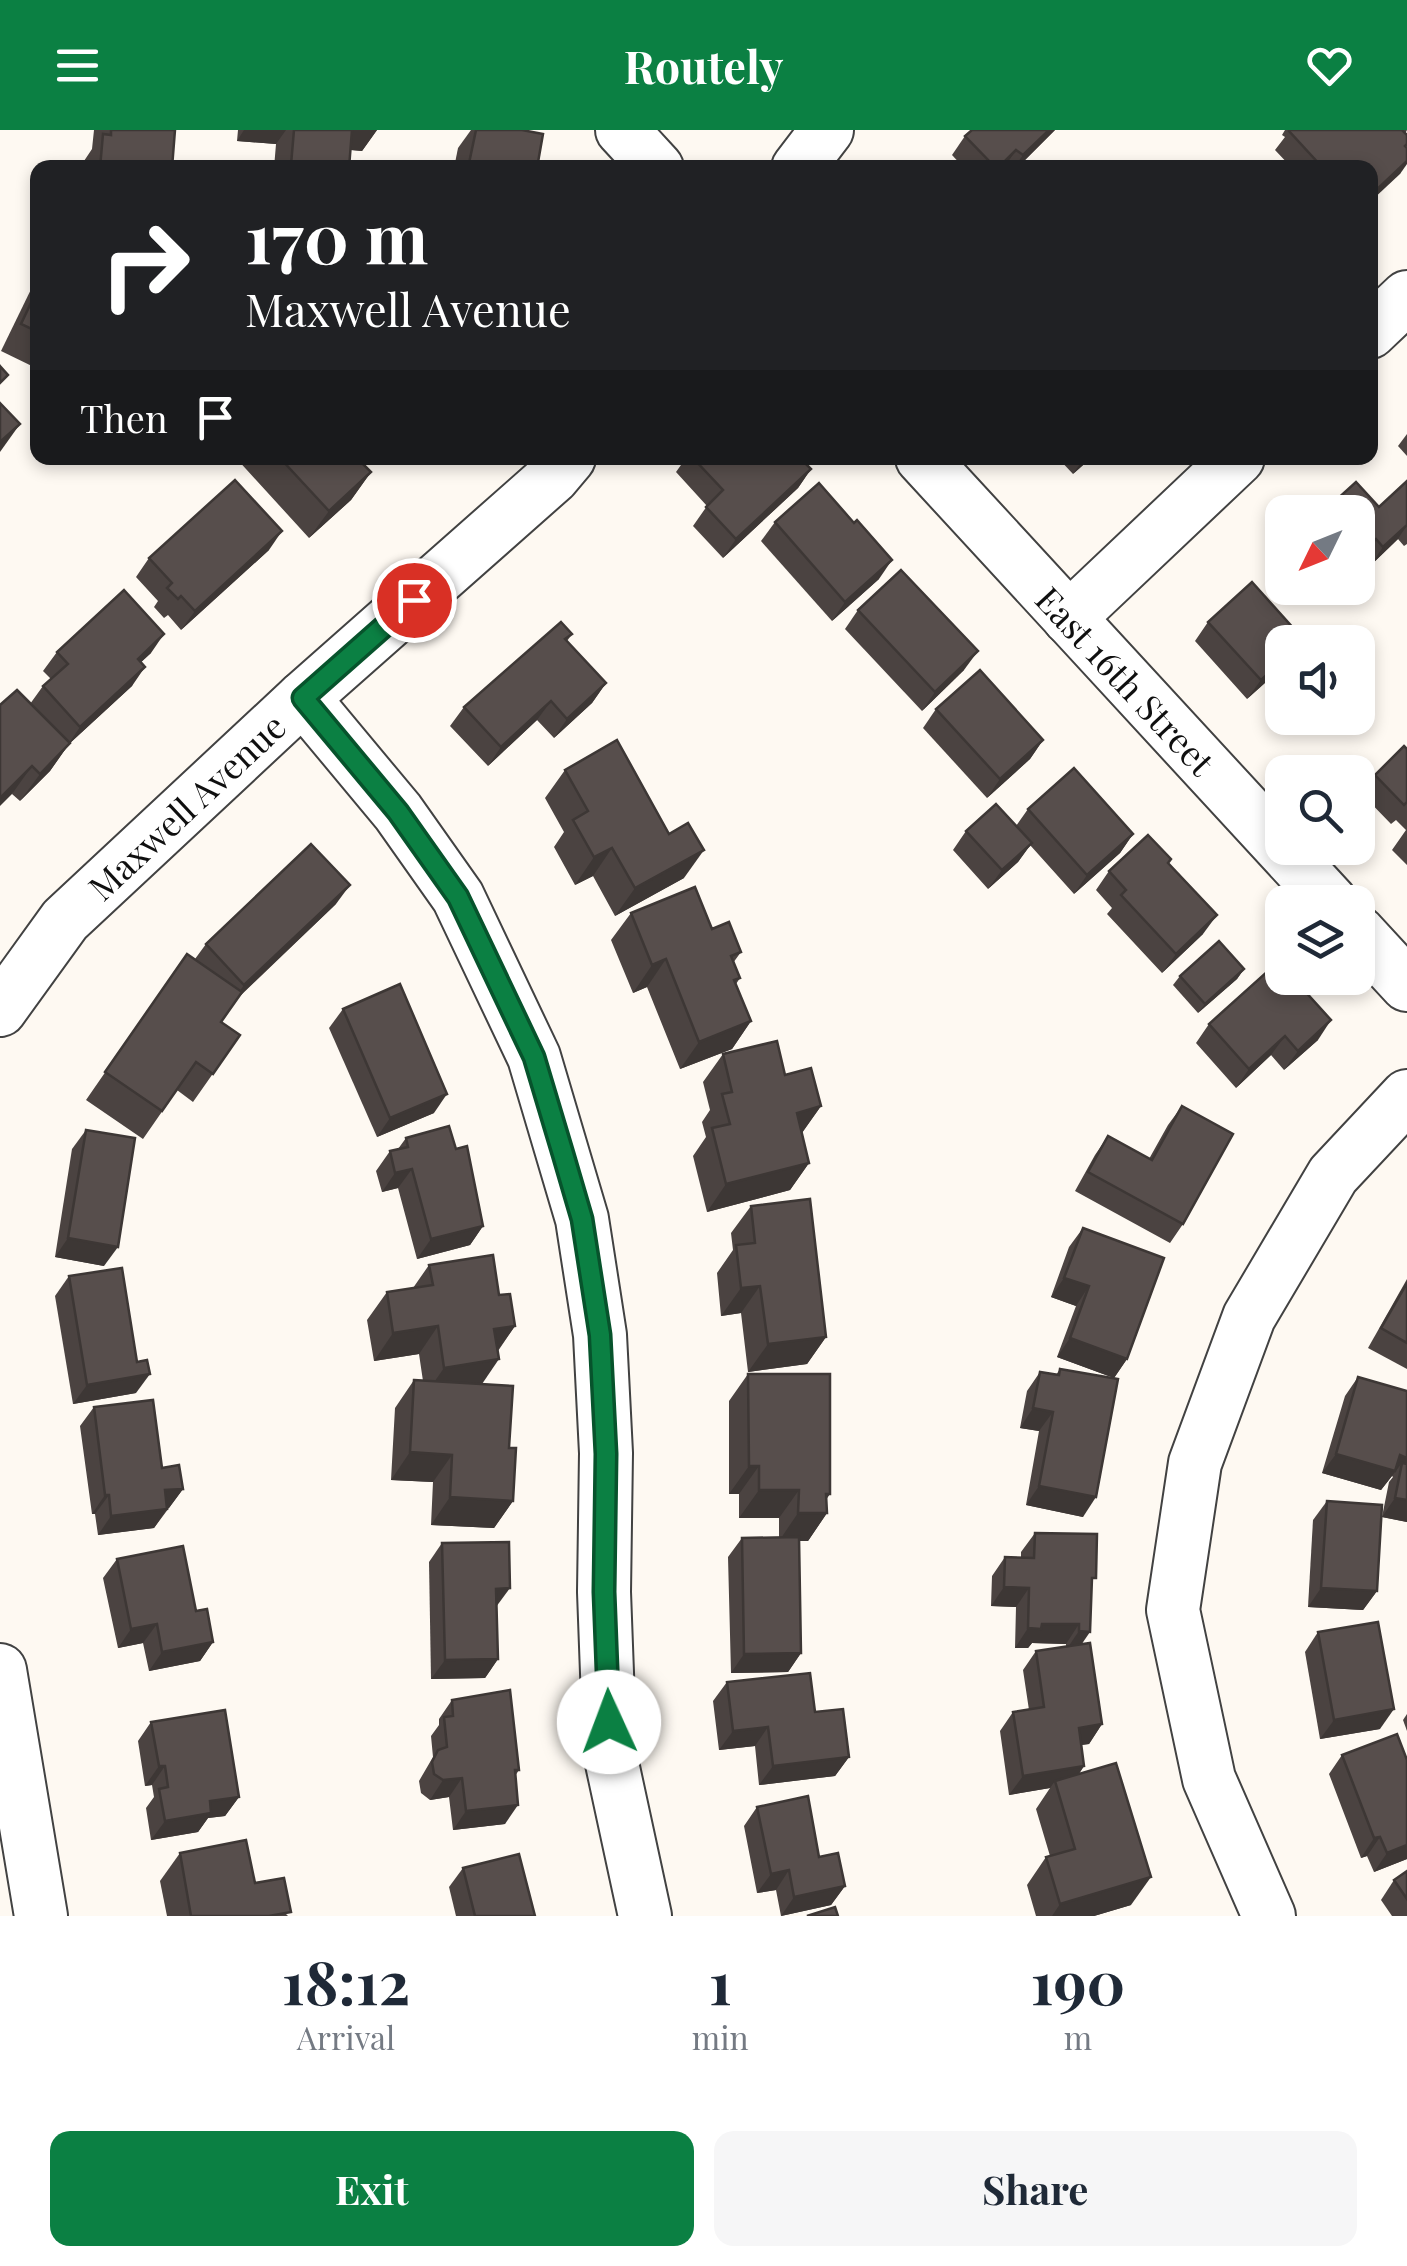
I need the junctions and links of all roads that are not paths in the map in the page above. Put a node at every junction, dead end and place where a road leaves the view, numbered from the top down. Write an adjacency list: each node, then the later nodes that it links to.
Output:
1 (622, 130): 3 (street)
2 (828, 130): 4 (street)
3 (650, 160)
4 (804, 160)
5 (1407, 297): 6 (street)
6 (1378, 324)
7 (563, 465): 11 (street, Maxwell Avenue)
8 (928, 465): 10 (street, East 16th Street)
9 (1231, 465): 10 (street)
10 (1069, 618): 12 (street, East 16th Street)
11 (303, 698): 15 (street, Maxwell Avenue); 19 (street)
12 (1315, 885)
13 (1375, 951): 14 (street)
14 (1407, 986)
15 (0, 1010)
16 (1407, 1096): 20 (street)
17 (0, 1670): 18 (street)
18 (41, 1916)
19 (645, 1916)
20 (1269, 1916)

